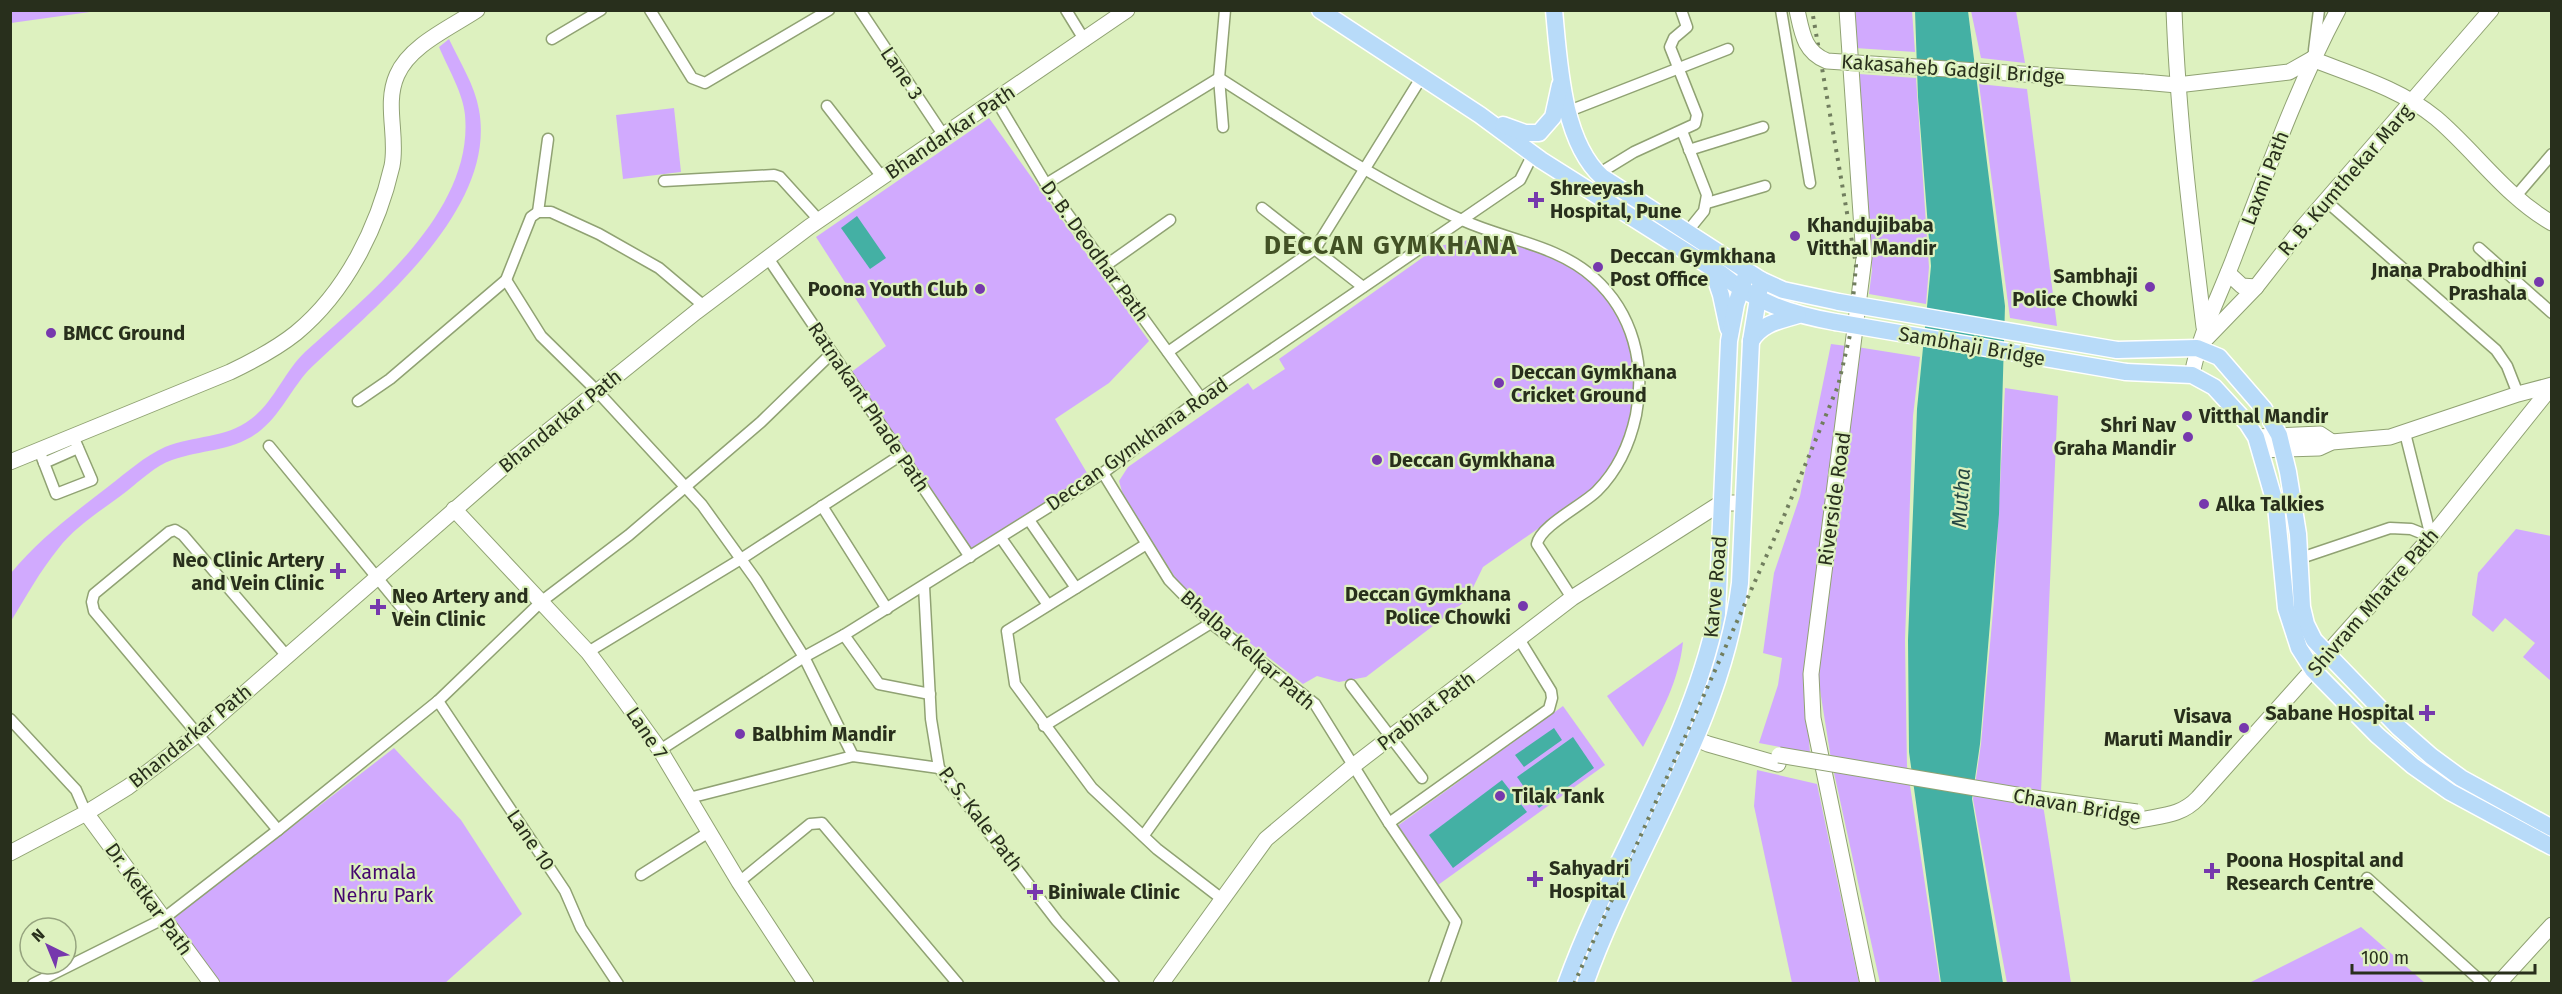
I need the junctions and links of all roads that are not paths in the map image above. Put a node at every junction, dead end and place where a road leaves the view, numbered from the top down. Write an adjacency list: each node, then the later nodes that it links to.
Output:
1 (477, 10): 86 (street)
2 (601, 10): 19 (street)
3 (650, 10): 4 (street)
4 (829, 10)
5 (860, 10): 36 (street, Lane 3)
6 (1066, 10): 20 (street)
7 (1127, 10): 20 (street, Bhandarkar Path)
8 (1225, 10): 25 (street)
9 (1320, 10): 26 (main road)
10 (1554, 10): 24 (main road)
11 (1681, 10): 23 (street)
12 (1781, 10): 45 (street)
13 (1797, 10): 27 (street, Kakasaheb Gadgil Bridge, bridge)
14 (1847, 10): 162 (street, Riverside Road)
15 (2174, 10): 27 (street)
16 (2319, 10): 22 (street)
17 (2338, 10): 22 (street, Laxmi Path)
18 (2491, 10): 29 (street, R. B. Kumthekar Marg)
19 (552, 39)
20 (1085, 41): 28 (street, Bhandarkar Path)
21 (1728, 48): 23 (street)
22 (2312, 59): 27 (street, Kakasaheb Gadgil Bridge); 29 (street); 63 (street, Laxmi Path)
23 (1679, 67): 32 (street); 35 (street)
24 (1562, 75): 31 (main road); 32 (main road)
25 (1219, 78): 33 (street); 41 (street); 46 (street)
26 (1421, 78): 31 (main road); 41 (street)
27 (2177, 85): 73 (street)
28 (996, 100): 36 (street, Bhandarkar Path); 46 (street, D. B. Deodhar Path)
29 (2412, 102): 48 (street); 49 (street, R. B. Kumthekar Marg)
30 (827, 106): 43 (street)
31 (1480, 115): 39 (main road, Sambhaji Bridge)
32 (1569, 115): 42 (main road)
33 (1223, 127)
34 (1763, 127): 38 (street)
35 (1682, 131): 38 (street); 42 (street)
36 (944, 136): 43 (street, Bhandarkar Path)
37 (548, 139): 52 (street)
38 (1689, 150): 50 (street)
39 (1533, 154): 55 (street, Deccan Gymkhana Road); 62 (main road, Sambhaji Bridge)
40 (2552, 154): 48 (street)
41 (1364, 171): 55 (street); 59 (street)
42 (1595, 171): 57 (main road, Sambhaji Bridge)
43 (882, 177): 53 (street, Bhandarkar Path)
44 (664, 181): 53 (street)
45 (1810, 183)
46 (1046, 184): 61 (street, D. B. Deodhar Path)
47 (1765, 186): 50 (street)
48 (2516, 196): 56 (street)
49 (2326, 201): 67 (street, R. B. Kumthekar Marg); 82 (street)
50 (1707, 203): 57 (street)
51 (1262, 208): 59 (street)
52 (538, 212): 65 (street); 70 (street)
53 (819, 220): 60 (street, Bhandarkar Path)
54 (1170, 220): 61 (street)
55 (1464, 221): 66 (street, Deccan Gymkhana Road); 109 (street)
56 (2552, 223)
57 (1687, 232): 64 (main road, Sambhaji Bridge)
58 (2479, 248): 71 (street)
59 (1315, 249): 66 (street); 77 (street)
60 (768, 258): 70 (street, Bhandarkar Path); 78 (street, Ratnakant Phade Path)
61 (1106, 266): 77 (street, D. B. Deodhar Path)
62 (1712, 268): 68 (main road, Sambhaji Bridge); 74 (main road)
63 (2228, 273): 67 (street); 73 (street, Laxmi Path)
64 (1754, 276): 68 (main road, Karve Road); 69 (main road, Karve Road); 76 (main road, Sambhaji Bridge, bridge)
65 (506, 280): 81 (street); 84 (street)
66 (1363, 287): 83 (street, Deccan Gymkhana Road)
67 (2256, 287): 76 (street, R. B. Kumthekar Marg)
68 (1741, 290): 69 (main road, Sambhaji Bridge); 74 (main road, Karve Road)
69 (1756, 299): 72 (main road, Sambhaji Bridge); 75 (main road, Karve Road)
70 (704, 306): 81 (street, Bhandarkar Path)
71 (2552, 312)
72 (1798, 315): 75 (main road); 79 (main road, Sambhaji Bridge, bridge)
73 (2204, 327): 76 (street, Laxmi Path)
74 (1729, 341): 95 (main road, Karve Road)
75 (1751, 341): 96 (main road, Karve Road)
76 (2197, 348): 79 (street, Laxmi Path); 87 (main road)
77 (1168, 352): 83 (street, D. B. Deodhar Path)
78 (832, 353): 90 (street, Ratnakant Phade Path); 94 (street)
79 (2192, 375): 88 (main road)
80 (2552, 386): 82 (street); 100 (street, Shivram Mhatre Path)
81 (596, 390): 94 (street); 98 (street, Bhandarkar Path)
82 (2518, 394): 85 (street)
83 (1201, 398): 93 (street, Deccan Gymkhana Road)
84 (358, 401)
85 (2405, 433): 87 (street); 100 (street)
86 (76, 442): 91 (street); 91 (street)
87 (2281, 442): 88 (street); 105 (main road)
88 (2258, 443): 122 (main road)
89 (268, 446): 106 (street)
90 (901, 455): 97 (street); 103 (street, Ratnakant Phade Path)
91 (41, 457): 92 (street)
92 (10, 462)
93 (1103, 473): 99 (street, Deccan Gymkhana Road); 102 (street, Bhalba Kelkar Path)
94 (684, 488): 104 (street); 110 (street)
95 (1721, 503): 96 (street); 109 (street, Prabhat Path); 128 (main road, Karve Road)
96 (1743, 503): 128 (main road, Karve Road)
97 (822, 506): 104 (street); 112 (street)
98 (454, 509): 106 (street, Bhandarkar Path); 110 (street, Lane 7)
99 (1029, 520): 101 (street, Deccan Gymkhana Road); 108 (street)
100 (2431, 537): 105 (street); 119 (street, Shivram Mhatre Path)
101 (1000, 538): 103 (street, Deccan Gymkhana Road); 111 (street)
102 (1146, 545): 108 (street); 114 (street, Bhalba Kelkar Path)
103 (970, 557): 107 (street, Deccan Gymkhana Road)
104 (741, 559): 117 (street); 120 (street)
105 (2298, 559): 119 (main road)
106 (378, 576): 113 (street); 118 (street, Bhandarkar Path)
107 (924, 586): 112 (street, Deccan Gymkhana Road); 124 (street, P. S. Kale Path)
108 (1076, 588): 111 (street)
109 (1572, 598): 116 (street, Prabhat Path)
110 (542, 601): 117 (street, Lane 7); 125 (street)
111 (1048, 606): 127 (street)
112 (887, 609): 115 (street, Deccan Gymkhana Road)
113 (411, 619)
114 (1211, 623): 121 (street, Bhalba Kelkar Path); 127 (street)
115 (844, 635): 120 (street, Deccan Gymkhana Road); 124 (street)
116 (1519, 639): 130 (street, Prabhat Path); 139 (street)
117 (588, 652): 131 (street, Lane 7)
118 (286, 655): 129 (street, Bhandarkar Path); 129 (street)
119 (2327, 656): 122 (street, Shivram Mhatre Path); 140 (main road)
120 (804, 657): 131 (street, Deccan Gymkhana Road); 132 (street)
121 (1265, 666): 133 (street, Bhalba Kelkar Path); 143 (street)
122 (2313, 670): 138 (street, Shivram Mhatre Path); 144 (main road)
123 (1351, 685): 130 (street)
124 (930, 694): 134 (street, P. S. Kale Path)
125 (438, 701): 141 (street); 154 (street, Lane 10)
126 (10, 719): 137 (street)
127 (1044, 726): 143 (street)
128 (1689, 731): 138 (street, Chavan Bridge); 160 (main road, Karve Road); 161 (main road, Karve Road)
129 (198, 734): 137 (street, Bhandarkar Path); 141 (street)
130 (1391, 737): 133 (street, Prabhat Path); 135 (street)
131 (660, 750): 136 (street, Lane 7)
132 (853, 756): 134 (street); 136 (street)
133 (1353, 766): 139 (street, Bhalba Kelkar Path); 149 (street, Prabhat Path)
134 (939, 768): 157 (street, P. S. Kale Path)
135 (1422, 777)
136 (689, 798): 142 (street, Lane 7)
137 (86, 813): 145 (street, Bhandarkar Path); 150 (street, Dr. Ketkar Path)
138 (2141, 817)
139 (1389, 823): 159 (street, Bhalba Kelkar Path)
140 (2551, 826)
141 (278, 830): 150 (street)
142 (709, 832): 146 (street); 148 (street, Lane 7)
143 (1144, 835): 149 (street)
144 (2552, 847)
145 (10, 853)
146 (641, 875)
147 (2367, 878): 163 (street)
148 (739, 882): 155 (street, Lane 7); 156 (street)
149 (1222, 899): 158 (street, Prabhat Path)
150 (163, 919): 152 (street); 153 (street, Dr. Ketkar Path)
151 (2552, 925): 164 (street)
152 (33, 984)
153 (212, 984)
154 (618, 984)
155 (806, 984)
156 (958, 984)
157 (1114, 984)
158 (1161, 984)
159 (1434, 984)
160 (1566, 984)
161 (1585, 984)
162 (1868, 984)
163 (2484, 984)
164 (2498, 984)

